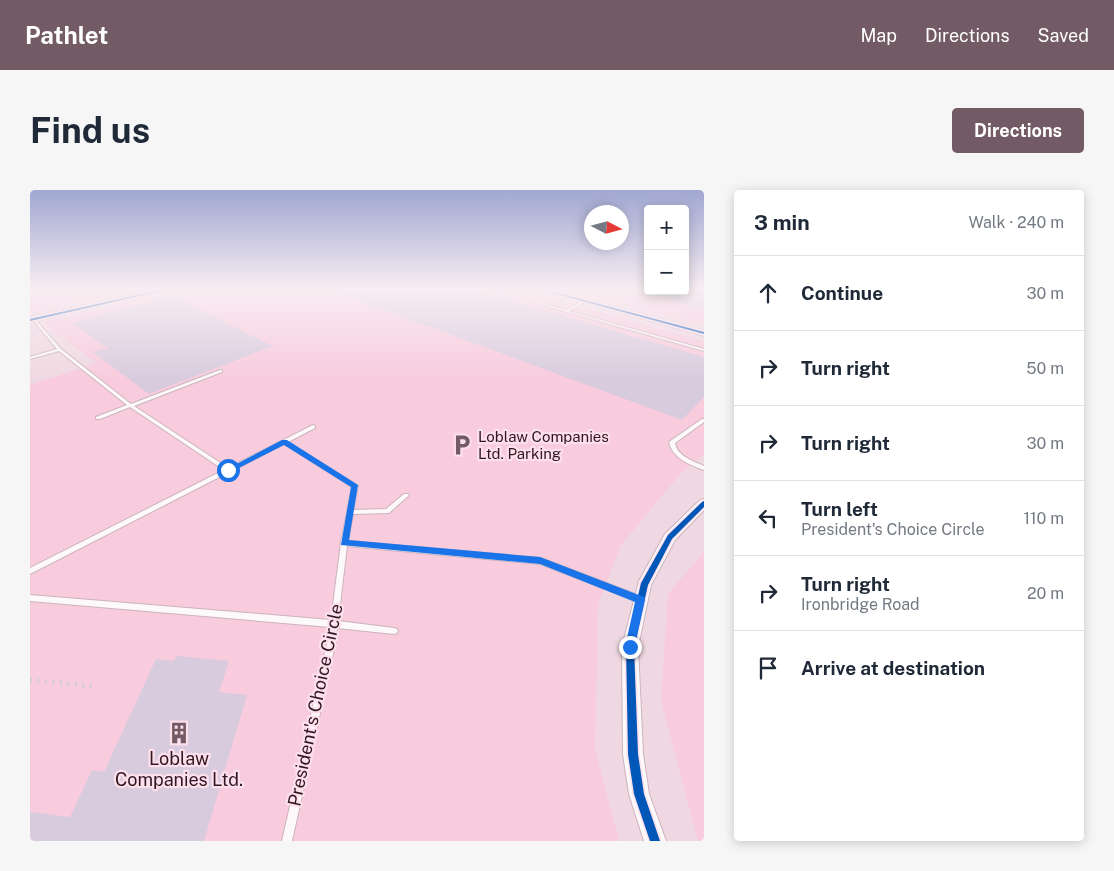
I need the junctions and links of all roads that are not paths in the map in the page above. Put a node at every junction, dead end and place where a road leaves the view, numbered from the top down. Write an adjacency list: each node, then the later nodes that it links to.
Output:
1 (32, 319): 5 (lane)
2 (596, 319): 6 (lane)
3 (651, 319): 4 (street)
4 (704, 334)
5 (60, 350): 7 (lane); 9 (lane)
6 (704, 350)
7 (30, 358)
8 (221, 371): 9 (lane)
9 (130, 405): 10 (lane); 15 (lane)
10 (98, 418)
11 (704, 420): 14 (lane)
12 (314, 427): 13 (lane)
13 (285, 442): 15 (lane); 18 (lane, President's Choice Circle)
14 (704, 468)
15 (228, 470): 20 (lane)
16 (406, 495): 18 (lane)
17 (704, 503): 22 (street)
18 (350, 512): 19 (lane, President's Choice Circle)
19 (344, 542): 22 (lane); 23 (lane, President's Choice Circle)
20 (30, 571)
21 (30, 598): 23 (lane)
22 (640, 600): 26 (street)
23 (334, 624): 24 (lane); 25 (lane, President's Choice Circle)
24 (394, 631)
25 (287, 841)
26 (656, 841)

